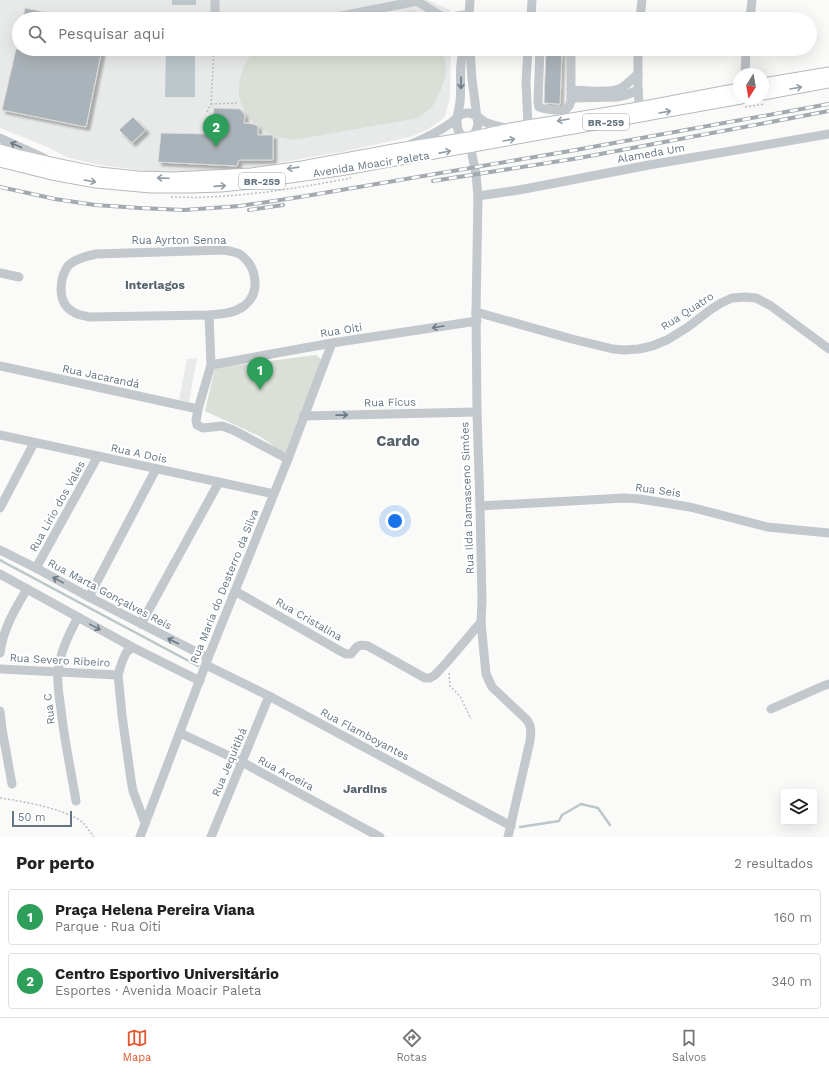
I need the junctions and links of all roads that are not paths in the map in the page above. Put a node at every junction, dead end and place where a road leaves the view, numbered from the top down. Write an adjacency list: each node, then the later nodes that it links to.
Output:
1 (215, 0): 7 (street)
2 (470, 0): 10 (street)
3 (532, 0): 11 (street)
4 (642, 0): 12 (street)
5 (752, 0): 13 (street)
6 (416, 1): 8 (street); 9 (street)
7 (215, 12)
8 (361, 12)
9 (435, 12)
10 (469, 12)
11 (531, 12)
12 (641, 12)
13 (751, 12)
14 (463, 56): 32 (street, one-way to 32)
15 (470, 56): 33 (street)
16 (528, 56): 34 (street)
17 (540, 56): 29 (street)
18 (570, 56): 29 (street)
19 (638, 56): 23 (street)
20 (746, 56): 21 (street)
21 (745, 68)
22 (829, 73): 25 (main road)
23 (638, 74): 26 (street); 29 (street)
24 (829, 82): 28 (main road, one-way to 24)
25 (769, 83)
26 (638, 90): 29 (street); 31 (street)
27 (733, 90): 31 (main road, Avenida Moacir Paleta / BR-259)
28 (769, 93)
29 (571, 94)
30 (733, 99): 38 (main road, Avenida Moacir Paleta / BR-259, one-way to 30)
31 (640, 108): 34 (main road, Avenida Moacir Paleta / BR-259, one-way to 34)
32 (458, 117): 33 (street); 38 (street); 39 (street)
33 (477, 117): 35 (street); 38 (street)
34 (528, 126): 35 (main road, Avenida Moacir Paleta / BR-259)
35 (510, 129): 38 (main road, Avenida Moacir Paleta / BR-259)
36 (829, 134): 43 (street, Alameda Um)
37 (0, 138): 42 (street, one-way to 37)
38 (470, 142): 39 (main road, Avenida Moacir Paleta / BR-259); 41 (main road, Avenida Moacir Paleta / BR-259, one-way to 38); 43 (street, Rua Ilda Damasceno Simôes)
39 (399, 149): 42 (main road, Avenida Moacir Paleta / BR-259, one-way to 42)
40 (0, 150): 42 (main road, Avenida Moacir Paleta / BR-259)
41 (0, 161)
42 (56, 164)
43 (478, 196): 47 (street, Rua Ilda Damasceno Simôes)
44 (0, 273): 45 (street)
45 (19, 277)
46 (209, 315): 46 (street, Rua Ayrton Senna); 50 (street)
47 (476, 316): 48 (street, Rua Oiti, one-way to 48); 49 (street, Rua Quatro); 53 (street, Rua Ilda Damasceno Simôes)
48 (332, 343): 50 (street, Rua Oiti); 54 (street, Rua Maria do Desterro da Silva)
49 (829, 349)
50 (210, 365): 52 (street)
51 (0, 366): 52 (street, Rua Jacarandá)
52 (198, 409): 58 (street)
53 (477, 412): 54 (street, Rua Ficus, one-way to 53); 62 (street, Rua Ilda Damasceno Simôes)
54 (303, 416): 58 (street, Rua Maria do Desterro da Silva)
55 (0, 435): 56 (street, Rua A Dois)
56 (34, 443): 57 (street, Rua A Dois); 63 (street)
57 (98, 456): 59 (street, Rua A Dois); 66 (street, Rua Lírio dos Vales)
58 (288, 458): 61 (street, Rua Maria do Desterro da Silva)
59 (156, 469): 60 (street, Rua A Dois); 70 (street)
60 (218, 482): 61 (street, Rua A Dois); 73 (street)
61 (274, 494): 69 (street, Rua Maria do Desterro da Silva)
62 (480, 506): 64 (street, Rua Seis); 72 (street, Rua Ilda Damasceno Simôes)
63 (0, 508)
64 (829, 533)
65 (0, 550): 66 (street, Rua Marta Gonçalves Reis)
66 (36, 568): 70 (street, Rua Marta Gonçalves Reis, one-way to 66)
67 (0, 574): 68 (street)
68 (27, 589): 71 (street); 75 (street)
69 (235, 591): 72 (street, Rua Cristalina); 76 (street, Rua Maria do Desterro da Silva)
70 (89, 597): 73 (street, Rua Marta Gonçalves Reis)
71 (78, 617): 74 (street, one-way to 74); 78 (street, Rua C)
72 (481, 622): 90 (street, Rua Ilda Damasceno Simôes)
73 (141, 624): 76 (street, Rua Marta Gonçalves Reis, one-way to 73)
74 (132, 646): 79 (street); 80 (street)
75 (0, 653)
76 (207, 662): 80 (street, Rua Maria do Desterro da Silva); 82 (street, Rua Flamboyantes)
77 (0, 669): 78 (street, Rua Severo Ribeiro)
78 (58, 672): 79 (street, Rua Severo Ribeiro); 88 (street, Rua C)
79 (118, 675): 89 (street)
80 (200, 681): 85 (street, Rua Maria do Desterro da Silva)
81 (829, 684): 83 (street)
82 (269, 696): 86 (street, Rua Jequitibá); 90 (street, Rua Flamboyantes)
83 (771, 709)
84 (0, 710): 87 (street)
85 (180, 733): 86 (street, Rua Aroeira); 89 (street, Rua Maria do Desterro da Silva)
86 (242, 762): 92 (street, Rua Jequitibá); 93 (street, Rua Aroeira)
87 (12, 784)
88 (76, 801)
89 (145, 823): 91 (street, Rua Maria do Desterro da Silva)
90 (511, 826): 94 (street, Rua Ilda Damasceno Simôes)
91 (140, 837)
92 (211, 837)
93 (380, 837)
94 (508, 837)

